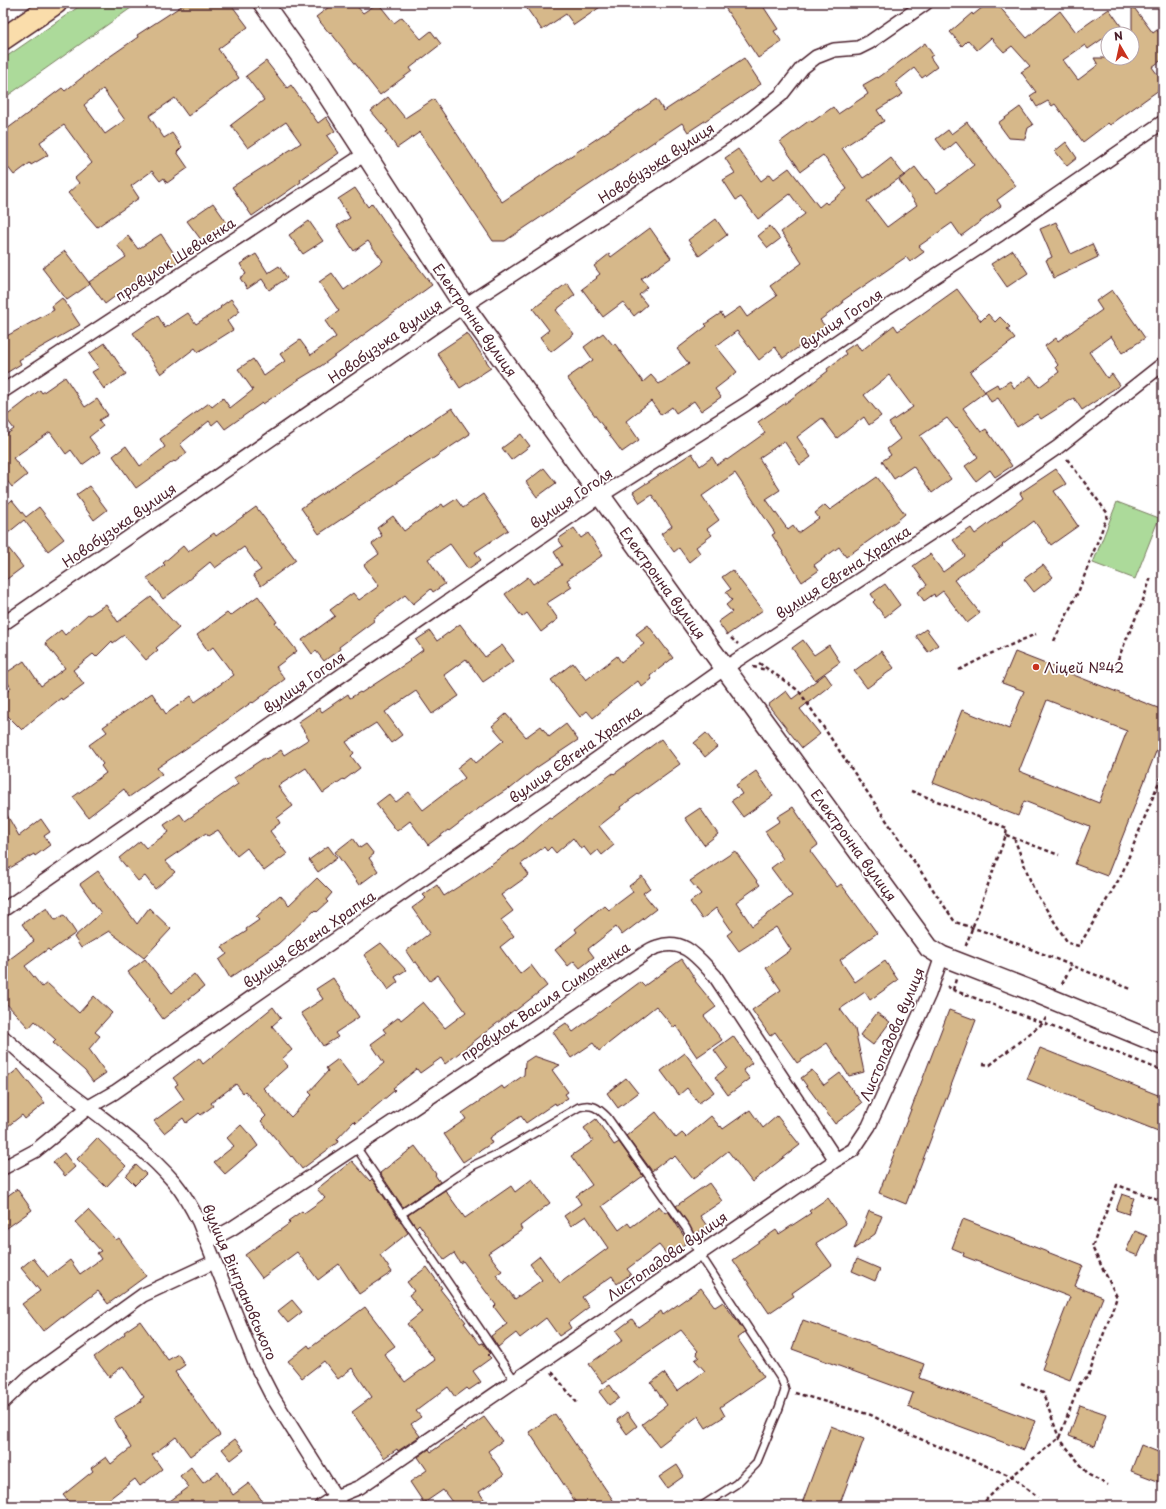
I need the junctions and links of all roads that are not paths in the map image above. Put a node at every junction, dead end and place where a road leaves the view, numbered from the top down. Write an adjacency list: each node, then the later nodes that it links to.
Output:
1 (56, 3): 4 (main road)
2 (263, 3): 6 (street, Електронна вулиця)
3 (926, 3): 7 (street, Новобузька вулиця)
4 (3, 39)
5 (1163, 122): 10 (street, вулиця Гоголя)
6 (365, 154): 7 (street, Електронна вулиця); 9 (street, провулок Шевченка)
7 (464, 306): 10 (street, Електронна вулиця); 11 (street, Новобузька вулиця)
8 (1163, 364): 12 (street, вулиця Євгена Храпка)
9 (3, 391)
10 (600, 496): 12 (street, Електронна вулиця); 13 (street, вулиця Гоголя)
11 (3, 624)
12 (725, 668): 14 (street, Електронна вулиця); 17 (street, вулиця Євгена Храпка)
13 (3, 910)
14 (942, 956): 16 (street, Електронна вулиця); 19 (street, Листопадова вулиця)
15 (3, 1037): 17 (street, вулиця Вінграновського)
16 (1163, 1045)
17 (89, 1108): 20 (street, вулиця Євгена Храпка); 22 (street, вулиця Вінграновського)
18 (356, 1147): 19 (street, провулок Василя Симоненка); 21 (lane); 22 (street, провулок Василя Симоненка)
19 (836, 1160): 23 (street, Листопадова вулиця)
20 (3, 1168)
21 (401, 1214): 23 (lane); 25 (lane)
22 (207, 1242): 24 (street, вулиця Вінграновського)
23 (699, 1253): 25 (street, Листопадова вулиця); 29 (lane)
24 (214, 1262): 26 (street); 27 (street, вулиця Вінграновського)
25 (515, 1381): 27 (street, Листопадова вулиця)
26 (3, 1402)
27 (338, 1501): 28 (street, Листопадова вулиця)
28 (321, 1506)
29 (702, 1506)

